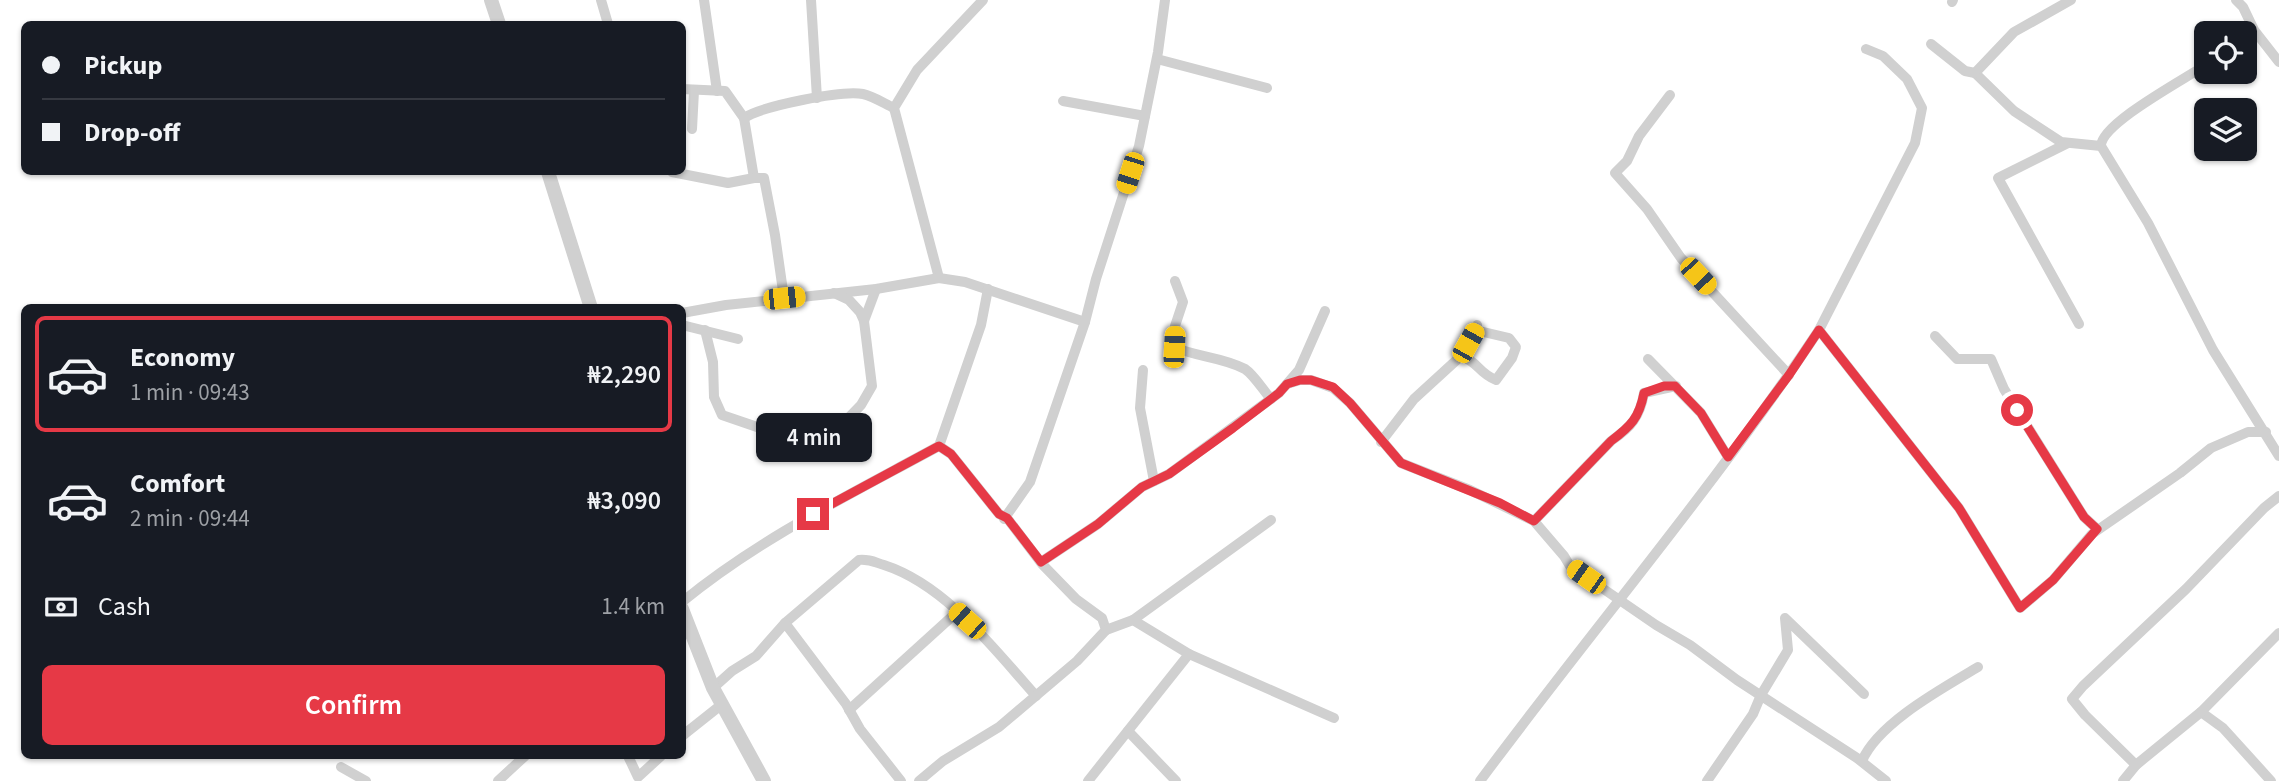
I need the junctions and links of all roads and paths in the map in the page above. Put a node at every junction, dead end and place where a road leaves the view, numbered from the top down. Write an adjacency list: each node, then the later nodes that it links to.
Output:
1 (491, 0): 9 (street)
2 (601, 0): 10 (street)
3 (704, 0): 22 (street)
4 (811, 0): 24 (street)
5 (1165, 0): 15 (street)
6 (2071, 0): 18 (street)
7 (2236, 0): 11 (street)
8 (975, 3): 26 (street)
9 (498, 21)
10 (607, 21)
11 (2247, 21)
12 (2257, 40): 16 (street)
13 (1931, 44): 18 (street)
14 (1866, 49): 49 (street)
15 (1157, 59): 19 (street); 27 (street)
16 (2279, 62)
17 (2194, 72): 31 (street)
18 (1975, 73): 30 (street)
19 (1267, 88)
20 (686, 90): 21 (street)
21 (694, 91): 22 (street); 29 (street)
22 (718, 91): 28 (street)
23 (1670, 95): 55 (street)
24 (817, 98): 26 (street); 28 (street)
25 (1063, 101): 27 (street)
26 (894, 108): 35 (street)
27 (1145, 116): 45 (street)
28 (744, 118): 34 (street)
29 (692, 129)
30 (2068, 143): 31 (street); 46 (street)
31 (2101, 146): 59 (street)
32 (549, 175): 41 (street)
33 (686, 175): 34 (street)
34 (754, 178): 40 (street)
35 (939, 278): 37 (street); 38 (street)
36 (1175, 281): 58 (street)
37 (876, 289): 39 (street); 44 (street)
38 (988, 289): 45 (street); 61 (street)
39 (833, 293): 40 (street); 44 (street)
40 (784, 298): 43 (street)
41 (590, 304)
42 (1325, 311): 56 (street)
43 (686, 312)
44 (864, 321): 48 (street)
45 (1086, 322): 66 (street)
46 (2078, 324)
47 (686, 326): 48 (street)
48 (705, 330): 51 (street)
49 (1819, 330): 55 (street); 69 (street)
50 (1935, 336): 69 (street)
51 (738, 339)
52 (1461, 356): 52 (street); 60 (street)
53 (1648, 359): 57 (street)
54 (1143, 370): 64 (street)
55 (1789, 375): 63 (street)
56 (1287, 384): 58 (street); 60 (street)
57 (1675, 386): 63 (street); 68 (street)
58 (1271, 399): 64 (street)
59 (2266, 432): 62 (street); 69 (street)
60 (1381, 442): 68 (street)
61 (939, 446): 66 (street); 71 (street)
62 (2279, 456)
63 (1728, 457): 72 (street)
64 (1154, 481): 70 (street)
65 (2279, 496): 95 (street)
66 (1005, 518): 70 (street)
67 (1271, 520): 75 (street)
68 (1534, 521): 72 (street)
69 (2097, 529)
70 (1041, 562): 77 (street)
71 (686, 600)
72 (1619, 600): 83 (street); 106 (street)
73 (957, 612): 76 (street); 84 (street); 86 (street)
74 (686, 619): 81 (street)
75 (1133, 620): 77 (street); 79 (street)
76 (785, 623): 81 (street); 86 (street)
77 (1106, 630): 84 (street)
78 (2279, 633): 87 (street)
79 (1189, 654): 88 (street); 89 (street)
80 (1978, 667): 94 (street)
81 (713, 688): 85 (street)
82 (1864, 694): 83 (street)
83 (1761, 695): 94 (street); 98 (street)
84 (1036, 696): 103 (street)
85 (721, 705): 90 (street); 101 (street)
86 (849, 710): 102 (street)
87 (2201, 712): 95 (street); 109 (street)
88 (1334, 718)
89 (1129, 731): 104 (street); 105 (street)
90 (686, 732)
91 (522, 759): 100 (street)
92 (629, 759): 97 (street)
93 (658, 759): 97 (street)
94 (1862, 761): 107 (street)
95 (2136, 765): 108 (street)
96 (341, 767): 99 (street)
97 (636, 779)
98 (1710, 780)
99 (366, 781)
100 (498, 781)
101 (764, 781)
102 (901, 781)
103 (919, 781)
104 (1088, 781)
105 (1176, 781)
106 (1480, 781)
107 (1886, 781)
108 (2123, 781)
109 (2271, 781)

